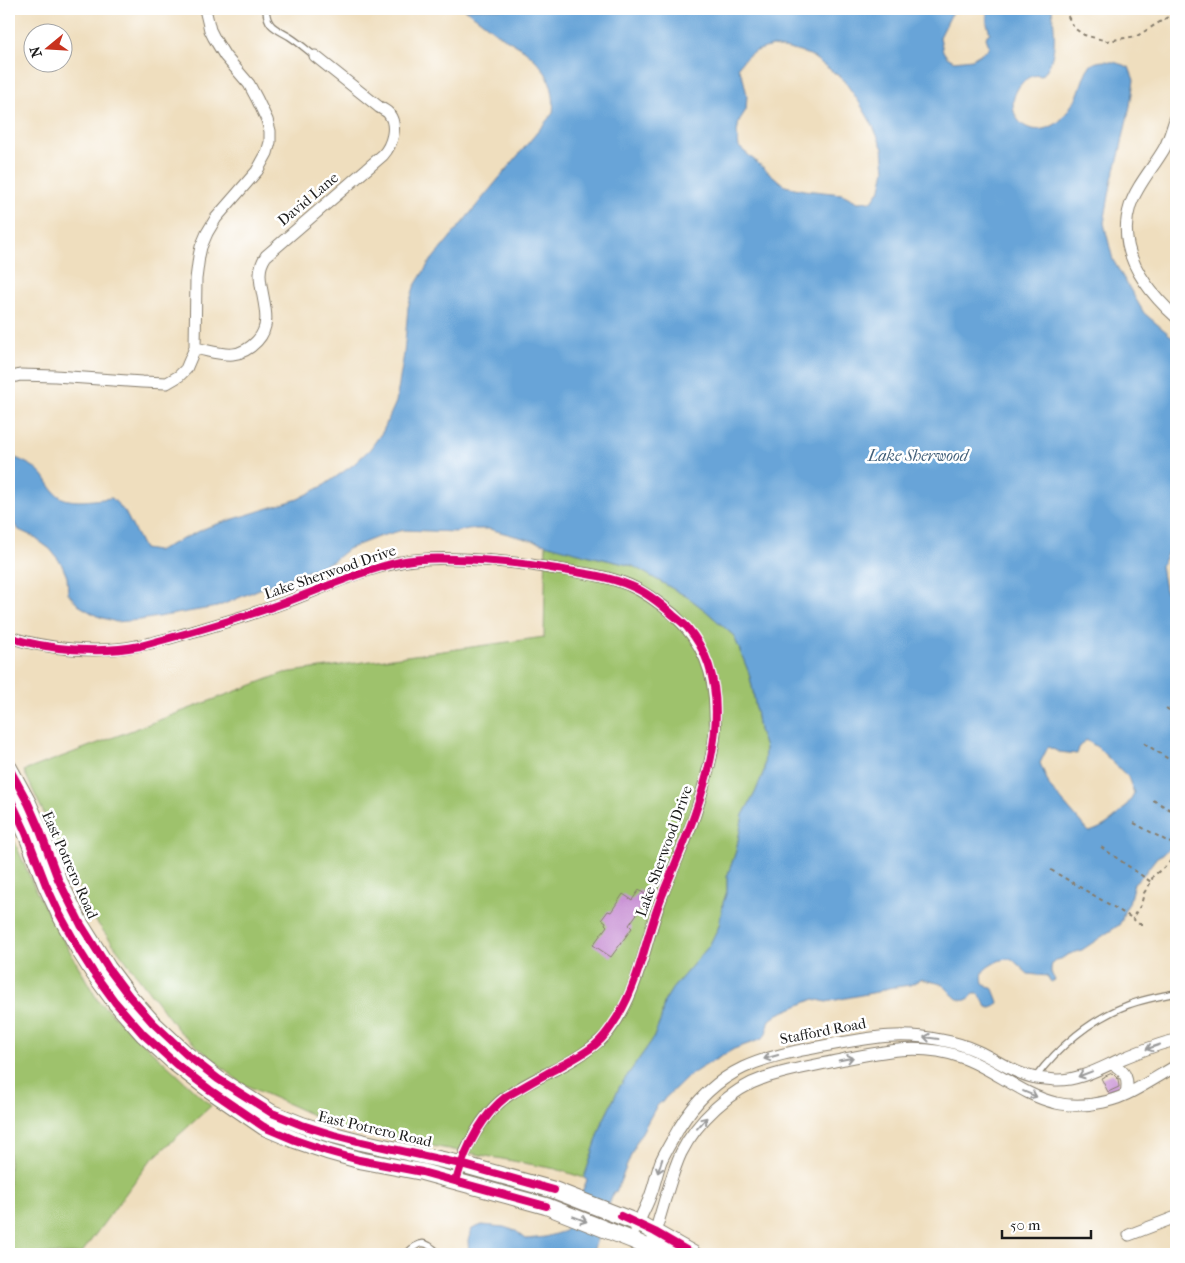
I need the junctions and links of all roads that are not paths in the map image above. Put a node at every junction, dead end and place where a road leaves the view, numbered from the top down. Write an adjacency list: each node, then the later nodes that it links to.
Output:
1 (205, 9): 6 (street)
2 (266, 9): 3 (lane)
3 (315, 56): 6 (street, David Lane)
4 (1176, 117): 5 (street)
5 (1176, 317)
6 (195, 348): 7 (street)
7 (9, 378)
8 (9, 637): 17 (street, Lake Sherwood Drive)
9 (9, 768): 17 (street, East Potrero Road)
10 (9, 796): 18 (street, East Potrero Road)
11 (1176, 992): 15 (lane)
12 (1176, 1040): 13 (street, Stafford Road, one-way to 13)
13 (1112, 1064): 15 (street, Stafford Road, one-way to 15); 16 (street)
14 (1176, 1066): 16 (street)
15 (1035, 1078): 20 (street, Stafford Road, one-way to 20)
16 (1126, 1094): 21 (street, one-way to 16)
17 (461, 1164): 18 (street, Lake Sherwood Drive); 20 (street, East Potrero Road)
18 (456, 1181): 23 (street, East Potrero Road, one-way to 23)
19 (1176, 1217): 22 (street)
20 (638, 1223): 21 (street, East Potrero Road); 23 (street, Stafford Road)
21 (655, 1232): 23 (street); 26 (street, East Potrero Road)
22 (1128, 1235)
23 (644, 1247)
24 (406, 1254): 25 (lane)
25 (439, 1254)
26 (693, 1254)

